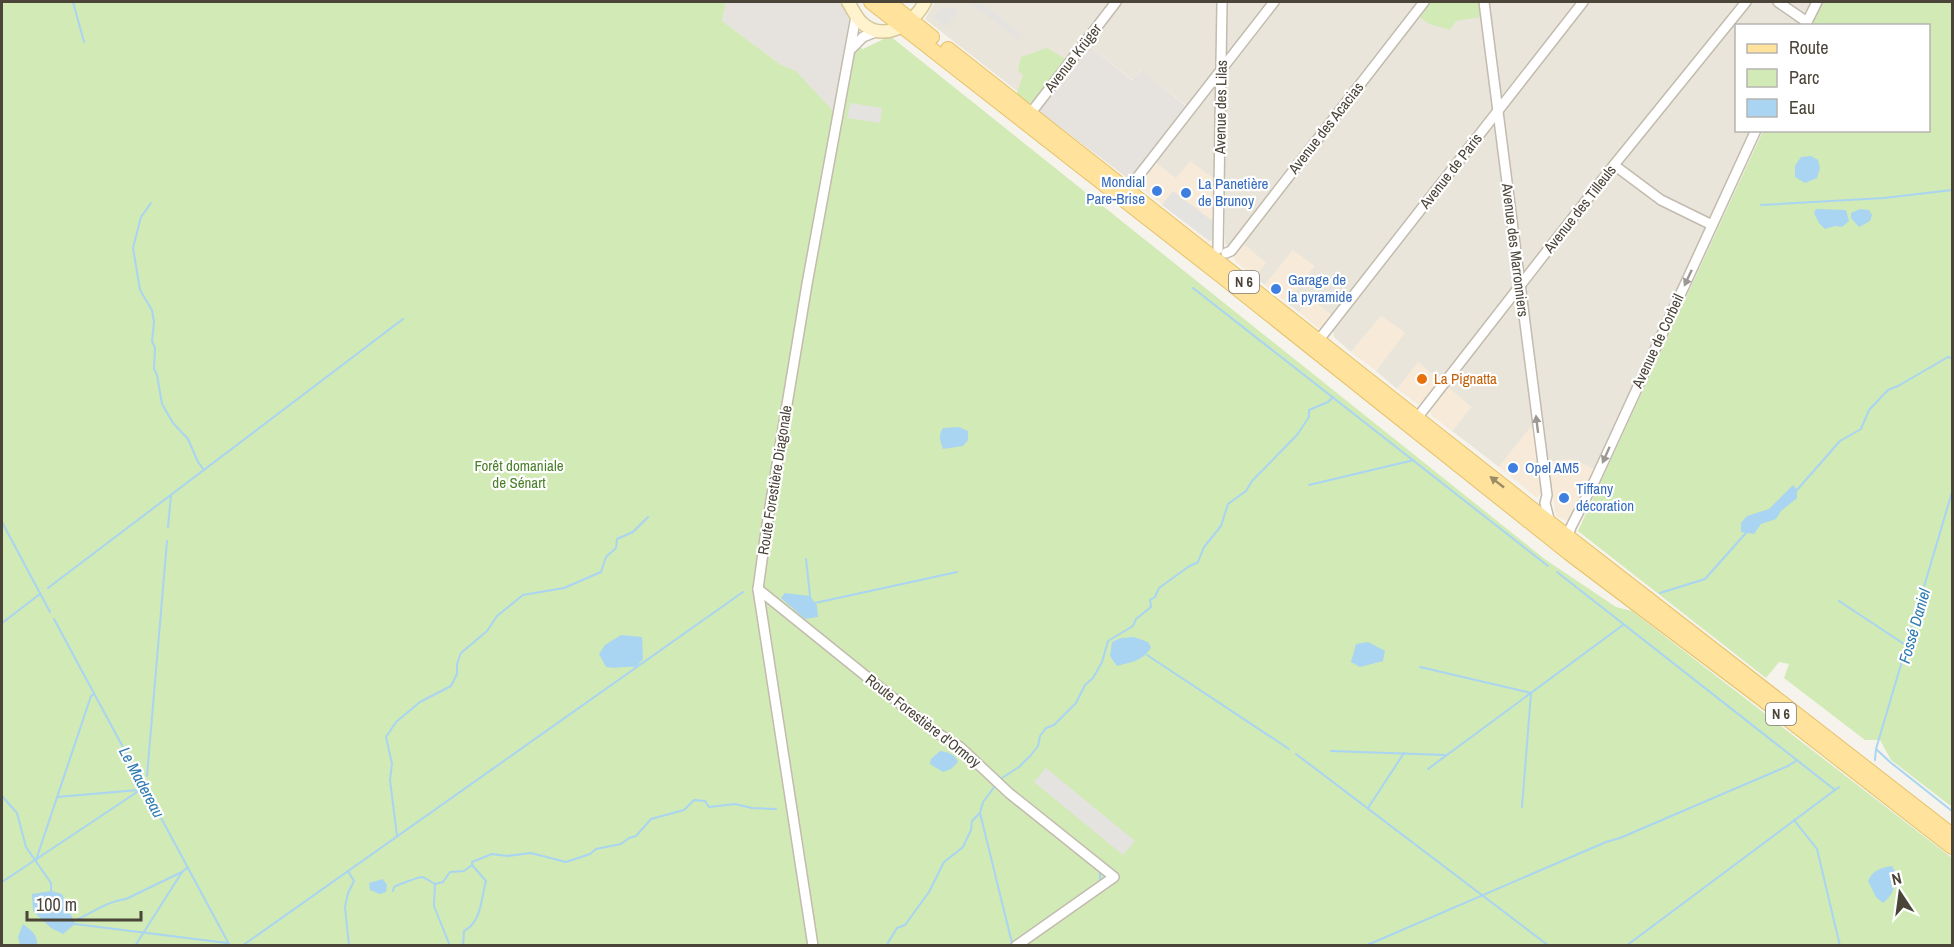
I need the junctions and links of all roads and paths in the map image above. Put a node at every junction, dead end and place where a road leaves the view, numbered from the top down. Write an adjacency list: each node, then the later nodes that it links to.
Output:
1 (848, 2): 14 (main road)
2 (871, 2): 15 (main road, N 6)
3 (888, 2): 15 (main road, N 6)
4 (925, 2): 15 (main road)
5 (1116, 2): 21 (street, Avenue Krüger)
6 (1222, 2): 19 (street, Avenue des Lilas)
7 (1274, 2): 19 (street)
8 (1424, 2): 26 (street, Avenue des Acacias)
9 (1484, 2): 20 (street, Avenue des Marronniers)
10 (1583, 2): 20 (street, Avenue de Paris)
11 (1746, 2): 23 (street, Avenue des Tilleuls)
12 (1778, 2): 16 (street)
13 (1817, 2): 16 (street)
14 (856, 16): 17 (main road); 18 (street, Route Forestière Diagonale)
15 (907, 23): 17 (main road); 21 (main road, N 6); 31 (main road, N 6)
16 (1806, 24)
17 (878, 31): 18 (street)
18 (852, 48): 35 (street, Route Forestière Diagonale)
19 (1221, 69): 24 (street); 26 (street, Avenue des Lilas)
20 (1498, 112): 27 (street, Avenue des Marronniers); 28 (street, Avenue de Paris)
21 (1030, 114): 24 (main road, N 6)
22 (1755, 132): 25 (street, Avenue de Corbeil)
23 (1614, 165): 25 (street); 27 (street, Avenue des Tilleuls)
24 (1126, 190): 26 (main road, N 6)
25 (1712, 225): 33 (street, Avenue de Corbeil, one-way to 33)
26 (1219, 255): 28 (main road, N 6)
27 (1520, 287): 29 (street, Avenue des Tilleuls); 30 (street, Avenue des Marronniers, one-way to 27)
28 (1318, 341): 29 (main road, N 6)
29 (1417, 418): 31 (main road, N 6, one-way to 29)
30 (1546, 498): 31 (street); 32 (street, Avenue des Marronniers)
31 (1524, 510): 32 (main road, N 6); 34 (main road, N 6)
32 (1550, 523): 33 (main road, N 6)
33 (1567, 537): 34 (street); 36 (main road, N 6)
34 (1569, 553): 37 (main road, N 6)
35 (758, 589): 38 (street, Route Forestière Diagonale); 39 (street, Route Forestière d'Ormoy)
36 (1953, 835)
37 (1953, 847)
38 (813, 945)
39 (1016, 945)

